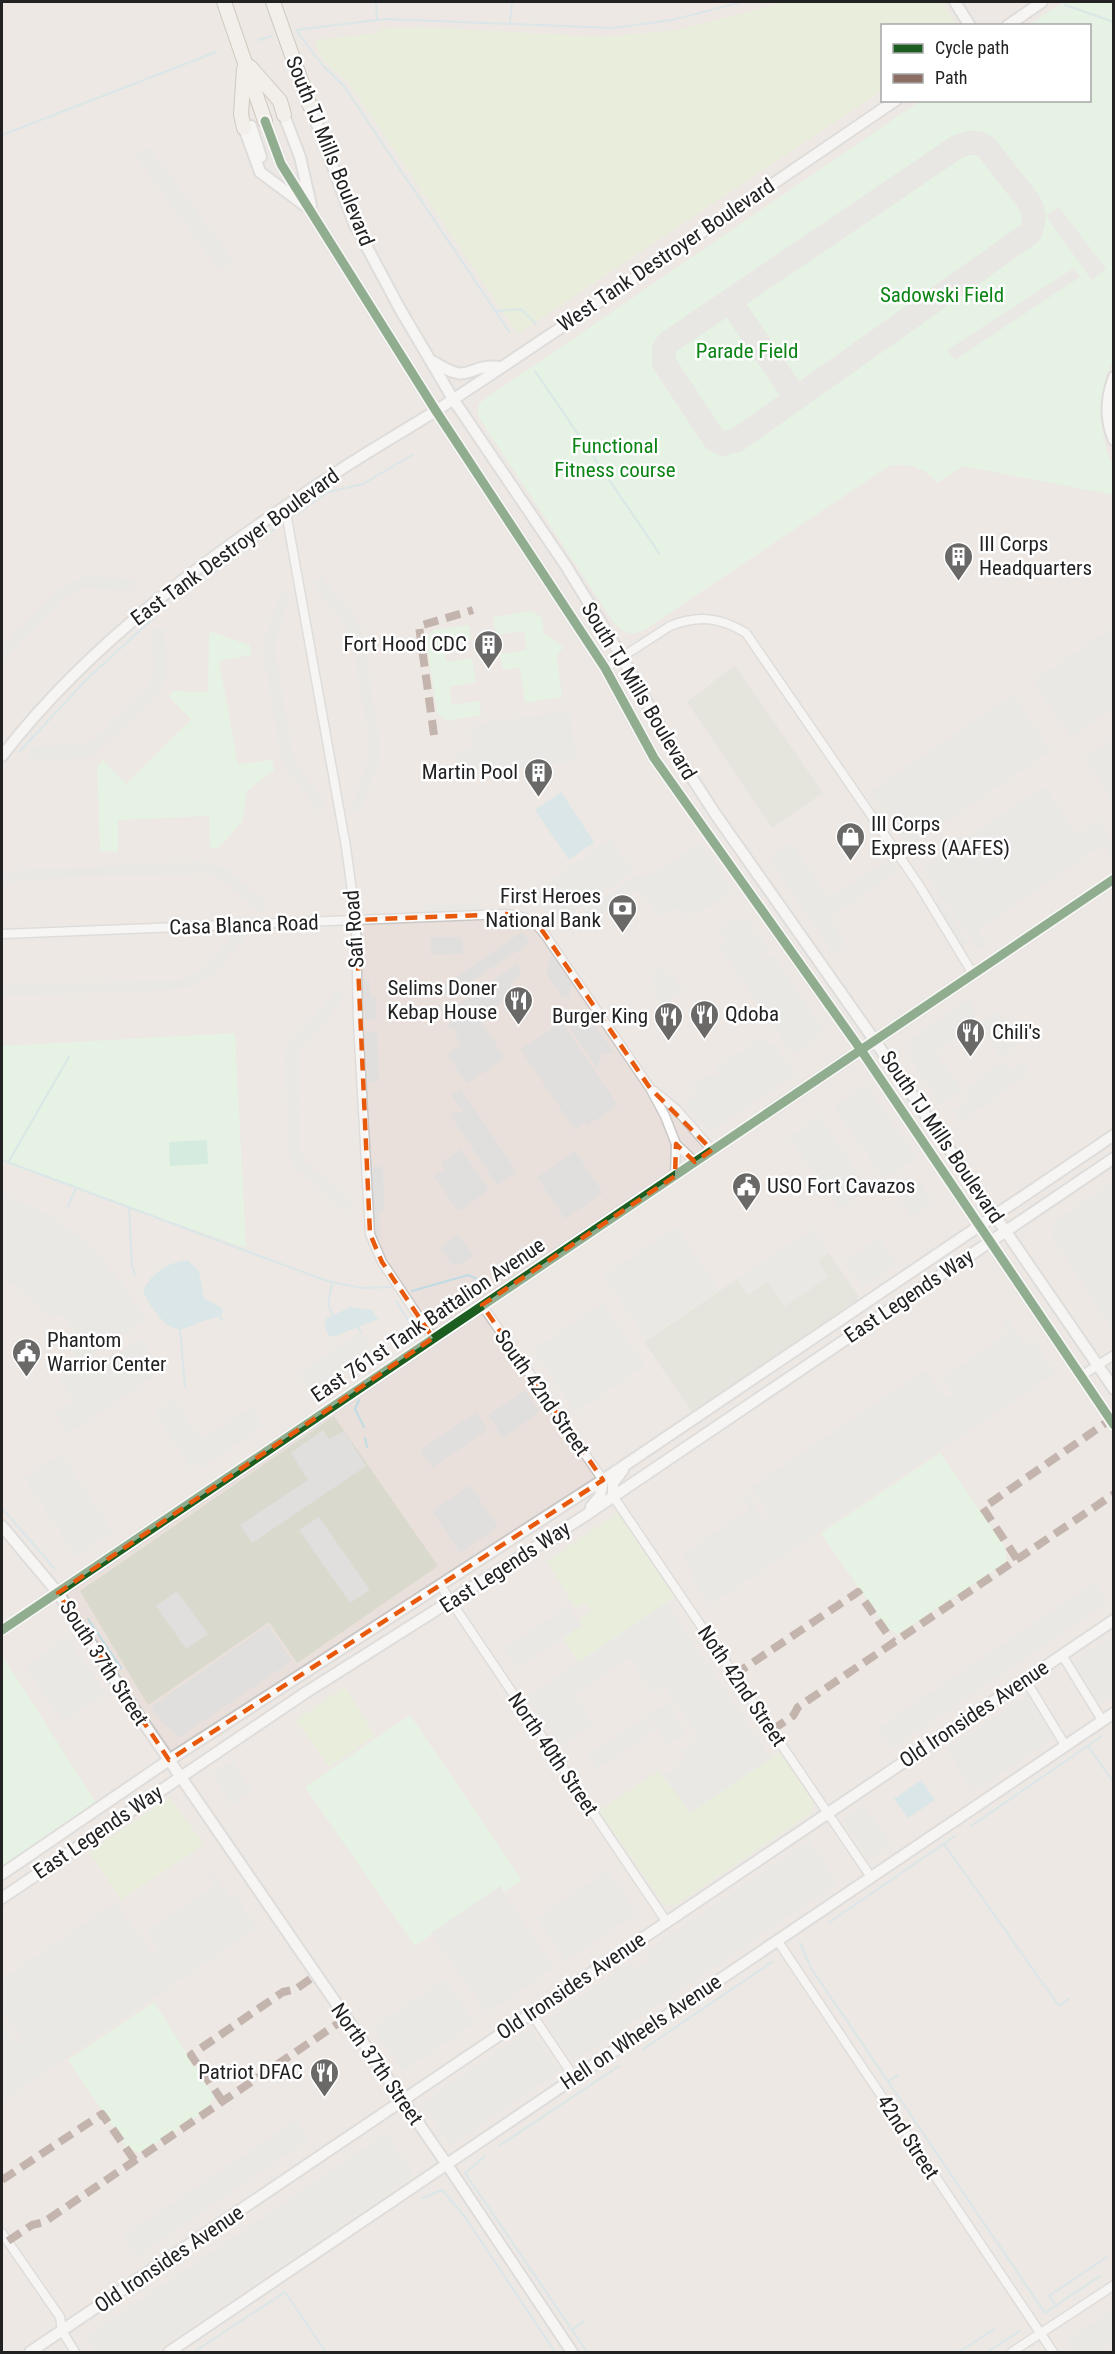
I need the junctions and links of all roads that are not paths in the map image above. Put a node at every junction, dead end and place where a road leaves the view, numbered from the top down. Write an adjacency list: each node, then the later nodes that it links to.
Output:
1 (224, 2): 7 (main road)
2 (273, 2): 9 (main road, South TJ Mills Boulevard)
3 (955, 2): 5 (street)
4 (1042, 2): 6 (street)
5 (969, 24)
6 (1010, 24)
7 (245, 61): 10 (main road); 10 (main road); 10 (main road)
8 (893, 102): 13 (street, West Tank Destroyer Boulevard)
9 (309, 106): 12 (street, South TJ Mills Boulevard)
10 (264, 121): 11 (street, South TJ Mills Boulevard); 11 (street); 11 (street)
11 (312, 211): 16 (street, South TJ Mills Boulevard)
12 (430, 360): 13 (street); 15 (street, South TJ Mills Boulevard)
13 (500, 367): 15 (street, West Tank Destroyer Boulevard)
14 (1113, 377): 17 (street)
15 (453, 399): 16 (street, West Tank Destroyer Boulevard); 19 (street, South TJ Mills Boulevard)
16 (436, 411): 18 (street, East Tank Destroyer Boulevard); 20 (street, South TJ Mills Boulevard)
17 (1113, 440)
18 (285, 507): 21 (street, East Tank Destroyer Boulevard); 23 (street, Safi Road)
19 (622, 657): 20 (street); 25 (street); 26 (street, South TJ Mills Boulevard)
20 (605, 668): 27 (street, South TJ Mills Boulevard)
21 (2, 756)
22 (1113, 879): 25 (street, East 761st Tank Battalion Avenue)
23 (356, 920): 24 (street, Casa Blanca Road); 28 (street, Casa Blanca Road); 40 (street, Safi Road)
24 (2, 934)
25 (973, 974): 26 (street, East 761st Tank Battalion Avenue)
26 (875, 1041): 27 (street, East 761st Tank Battalion Avenue); 35 (street, South TJ Mills Boulevard)
27 (861, 1050): 31 (street, East 761st Tank Battalion Avenue); 36 (street, South TJ Mills Boulevard)
28 (650, 1088): 30 (street, Casa Blanca Road); 31 (street, Casa Blanca Road)
29 (1113, 1135): 35 (street, East Legends Way)
30 (676, 1144): 33 (street, Casa Blanca Road); 34 (street, Casa Blanca Road)
31 (712, 1150): 33 (street, East 761st Tank Battalion Avenue)
32 (1113, 1158): 37 (street, East Legends Way)
33 (695, 1162): 34 (street, East 761st Tank Battalion Avenue)
34 (675, 1176): 39 (street, East 761st Tank Battalion Avenue)
35 (995, 1215): 36 (street, East Legends Way); 37 (street, South TJ Mills Boulevard)
36 (980, 1225): 38 (street, South TJ Mills Boulevard); 46 (street, East Legends Way)
37 (1006, 1231): 38 (street, East Legends Way); 42 (street, South TJ Mills Boulevard)
38 (991, 1241): 43 (street, South TJ Mills Boulevard); 48 (street, East Legends Way)
39 (482, 1305): 40 (street, East 761st Tank Battalion Avenue); 47 (street, South 42nd Street)
40 (433, 1338): 52 (street, East 761st Tank Battalion Avenue)
41 (1113, 1354): 42 (street)
42 (1098, 1365): 43 (street); 44 (street, South TJ Mills Boulevard)
43 (1081, 1376): 45 (street, South TJ Mills Boulevard)
44 (1113, 1389)
45 (1113, 1425)
46 (629, 1463): 47 (street, East Legends Way); 48 (street)
47 (603, 1480): 49 (street); 51 (street, East Legends Way)
48 (613, 1496): 49 (street, East Legends Way); 63 (street, Noth 42nd Street)
49 (583, 1517): 53 (street, East Legends Way)
50 (2, 1526): 52 (street, South 37th Street)
51 (440, 1585): 53 (street, North 40th Street); 61 (street, East Legends Way)
52 (58, 1593): 55 (street, East 761st Tank Battalion Avenue); 61 (street, South 37th Street)
53 (451, 1602): 62 (street, East Legends Way); 67 (street, North 40th Street)
54 (1113, 1620): 56 (street, Old Ironsides Avenue)
55 (2, 1630)
56 (1062, 1655): 57 (street, Old Ironsides Avenue); 59 (street)
57 (1025, 1679): 60 (street); 63 (street, Old Ironsides Avenue)
58 (1113, 1713): 59 (street, Hell on Wheels Avenue)
59 (1102, 1720): 60 (street, Hell on Wheels Avenue)
60 (1065, 1745): 65 (street, Hell on Wheels Avenue)
61 (169, 1760): 62 (street, South 37th Street); 64 (street, East Legends Way)
62 (180, 1776): 66 (street, East Legends Way); 71 (street, North 37th Street)
63 (827, 1812): 65 (street, Noth 42nd Street); 67 (street, Old Ironsides Avenue)
64 (2, 1874)
65 (870, 1876): 68 (street, Hell on Wheels Avenue)
66 (2, 1898)
67 (666, 1922): 69 (street, Old Ironsides Avenue)
68 (777, 1940): 70 (street, Hell on Wheels Avenue); 76 (street, 42nd Street)
69 (531, 2013): 70 (street); 71 (street, Old Ironsides Avenue)
70 (574, 2077): 72 (street, Hell on Wheels Avenue)
71 (402, 2100): 72 (street, North 37th Street); 75 (street, Old Ironsides Avenue)
72 (446, 2163): 79 (street, Hell on Wheels Avenue); 80 (street, North 37th Street)
73 (2, 2233): 75 (street)
74 (1113, 2284): 76 (street)
75 (62, 2331): 77 (street, Old Ironsides Avenue); 78 (street)
76 (1040, 2333): 81 (street); 82 (street, 42nd Street)
77 (30, 2352)
78 (75, 2352)
79 (169, 2352)
80 (572, 2352)
81 (1012, 2352)
82 (1053, 2352)

